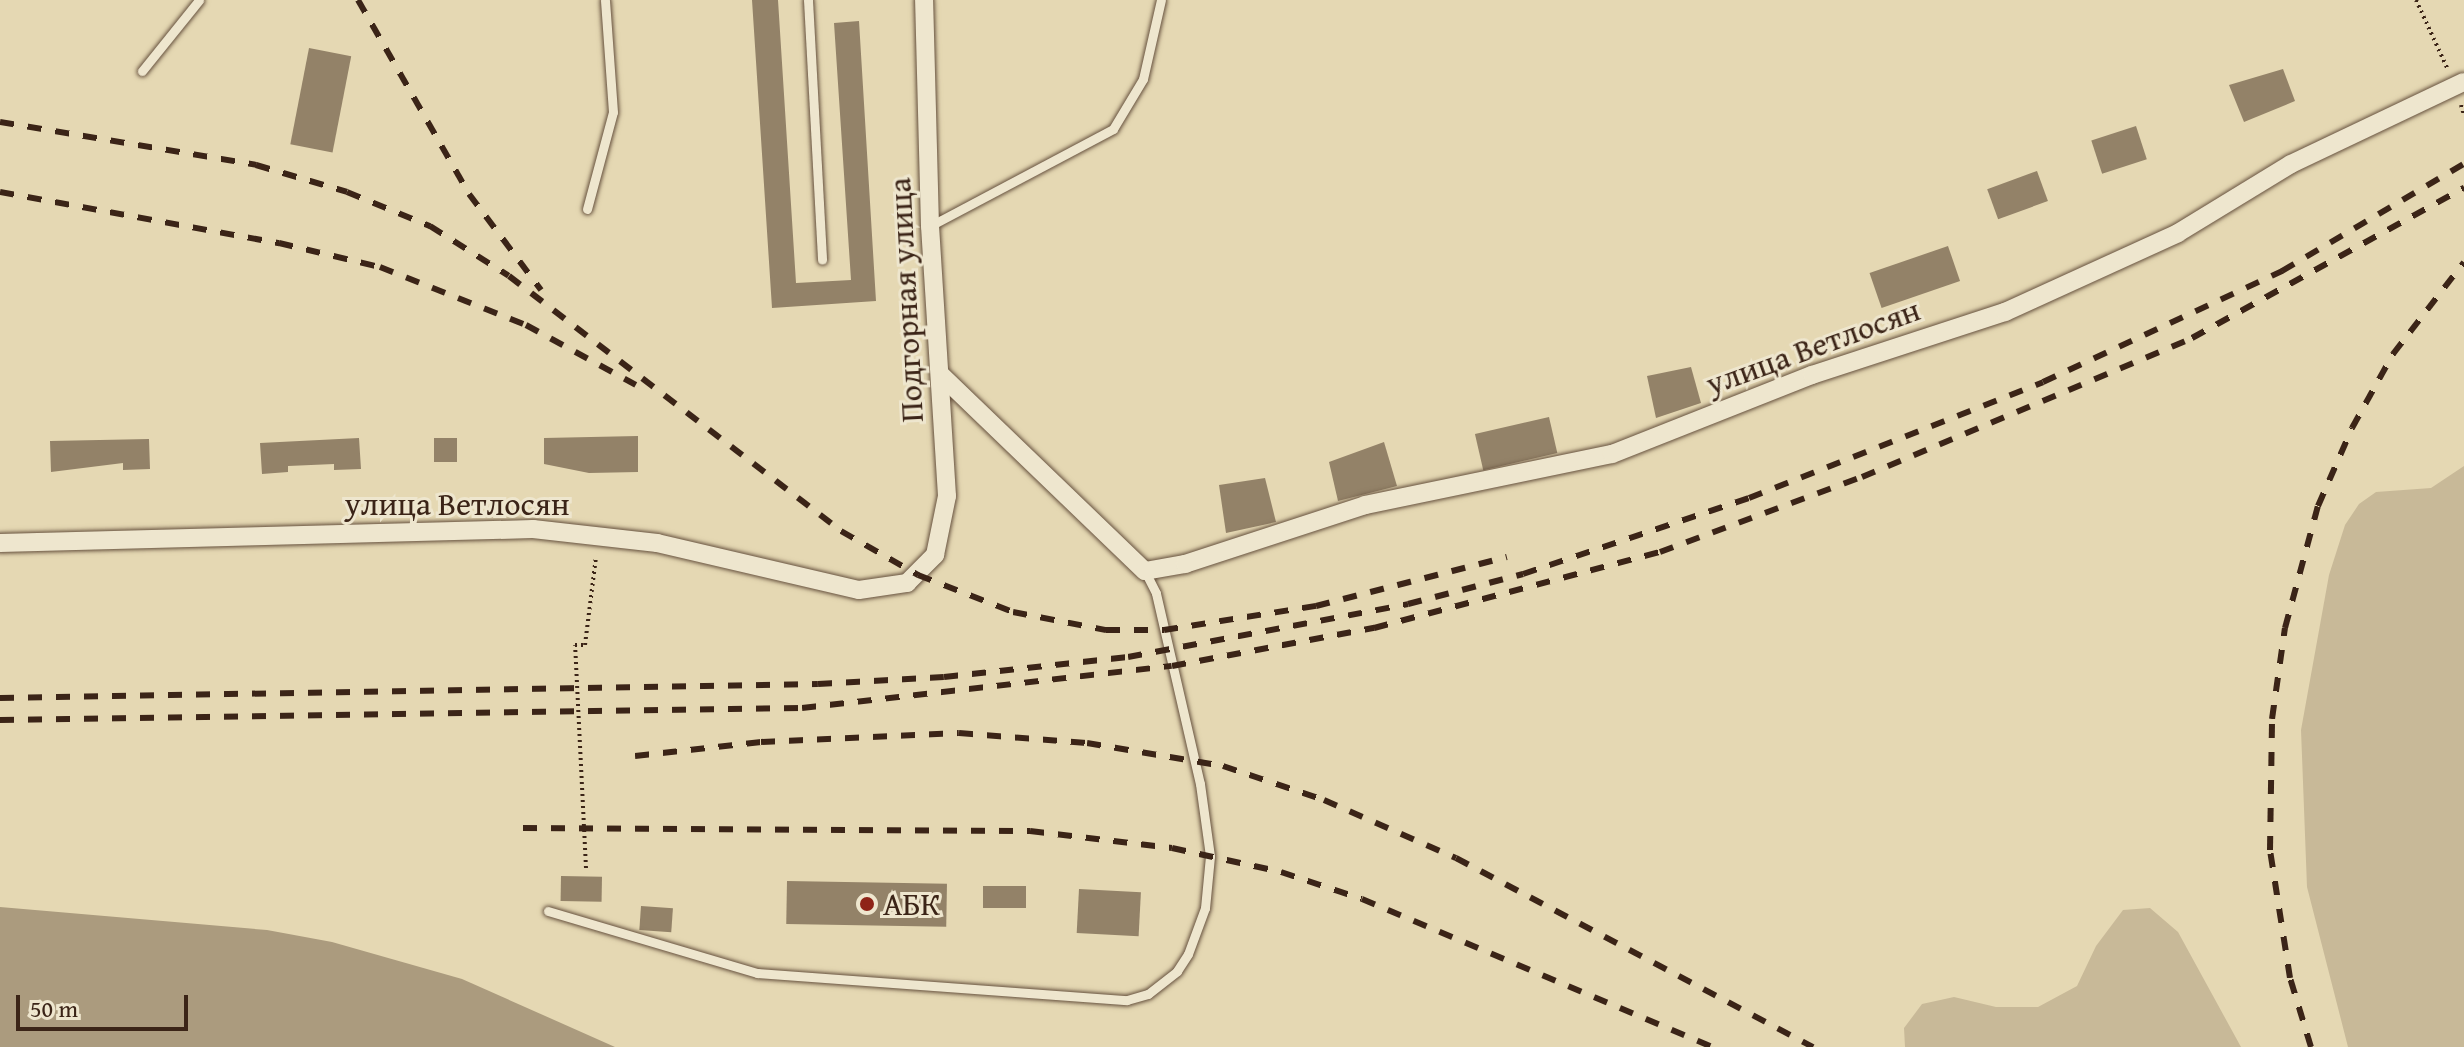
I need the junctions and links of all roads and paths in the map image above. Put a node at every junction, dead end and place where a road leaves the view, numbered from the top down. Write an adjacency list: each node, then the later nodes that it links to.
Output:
1 (199, 0): 7 (lane)
2 (605, 0): 10 (lane)
3 (808, 0): 12 (lane)
4 (924, 0): 11 (street, Подгорная улица)
5 (1161, 0): 11 (lane)
6 (2416, 0): 8 (path)
7 (142, 71)
8 (2460, 84): 9 (path); 16 (street, улица Ветлосян)
9 (2464, 115)
10 (587, 209)
11 (930, 226): 13 (street, Подгорная улица)
12 (822, 260)
13 (940, 374): 16 (street); 17 (street, Подгорная улица)
14 (599, 534): 15 (street, улица Ветлосян); 17 (street, улица Ветлосян); 18 (path)
15 (0, 543)
16 (1145, 571): 19 (lane)
17 (907, 583)
18 (586, 868)
19 (548, 911)

